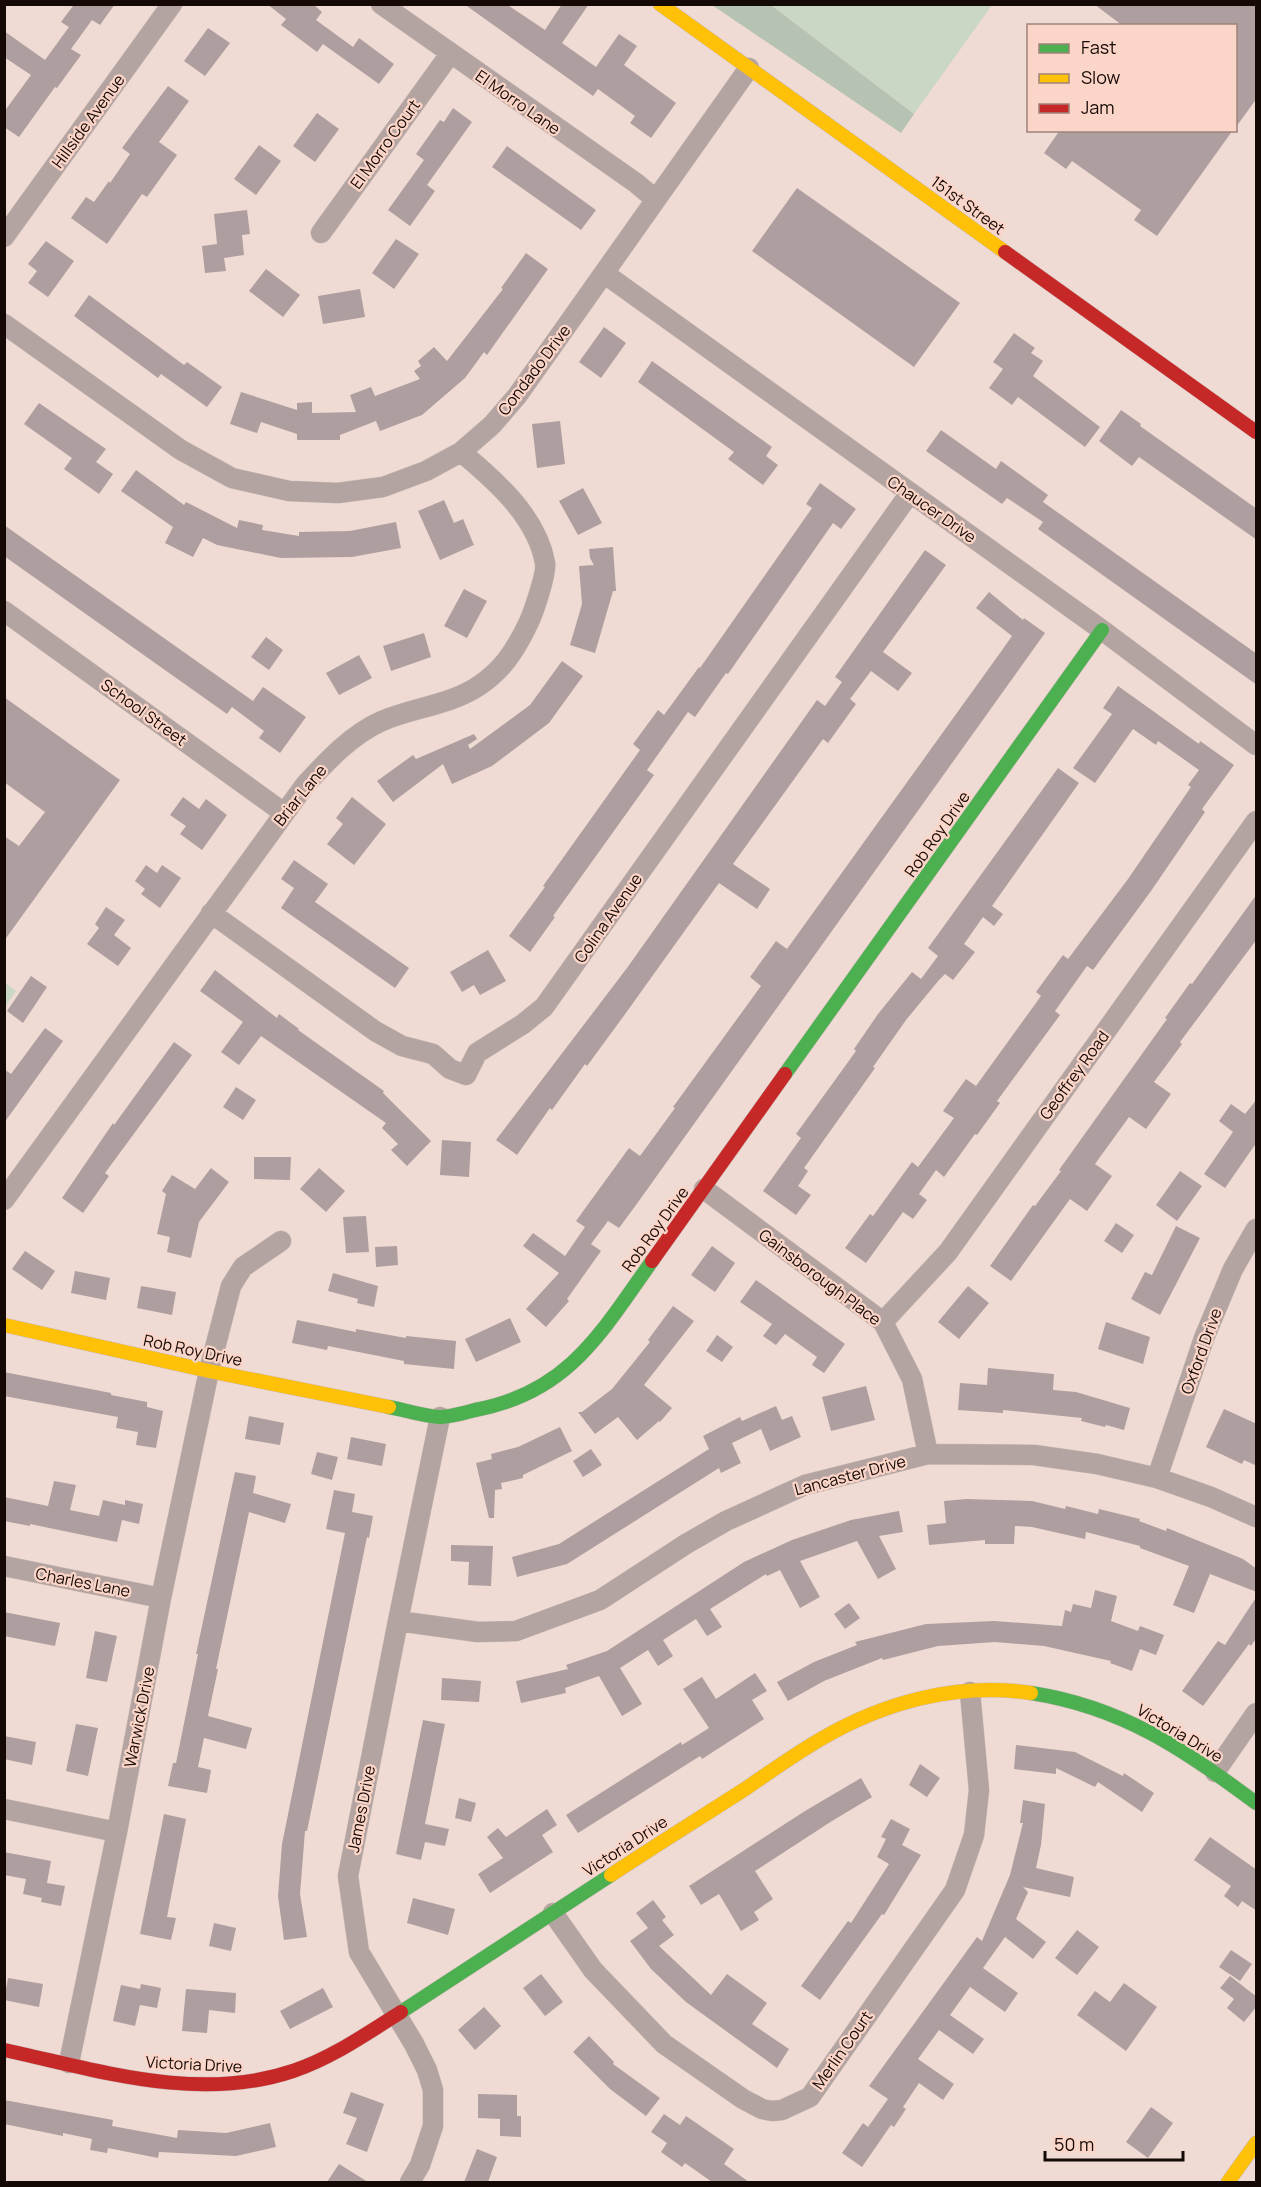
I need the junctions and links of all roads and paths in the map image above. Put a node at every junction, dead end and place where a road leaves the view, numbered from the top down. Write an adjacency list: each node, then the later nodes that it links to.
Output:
1 (172, 4): 8 (street, Hillside Avenue)
2 (381, 4): 4 (street, El Morro Lane)
3 (660, 4): 5 (street, 151st Street)
4 (450, 54): 6 (street, El Morro Lane); 7 (street, El Morro Court)
5 (749, 68): 6 (street, Condado Drive); 11 (street, 151st Street)
6 (655, 199): 9 (street, Condado Drive)
7 (321, 233)
8 (4, 237)
9 (605, 274): 12 (street, Condado Drive); 13 (street, Chaucer Drive)
10 (4, 324): 12 (street, Condado Drive)
11 (1257, 432)
12 (461, 453): 17 (street, Briar Lane)
13 (910, 494): 15 (street, Chaucer Drive); 19 (street, Colina Avenue)
14 (4, 611): 17 (street, School Street)
15 (1102, 630): 16 (street, Chaucer Drive); 20 (street, Rob Roy Drive)
16 (1257, 745)
17 (284, 813): 19 (street, Briar Lane)
18 (1257, 821): 24 (street, Geoffrey Road)
19 (211, 913): 21 (street, Briar Lane)
20 (704, 1189): 24 (street, Gainsborough Place); 27 (street, Rob Roy Drive)
21 (4, 1200)
22 (1257, 1229): 29 (street, Oxford Drive)
23 (281, 1241): 26 (street, Warwick Drive)
24 (883, 1322): 28 (street, Gainsborough Place)
25 (4, 1325): 26 (street, Rob Roy Drive)
26 (209, 1371): 27 (street, Rob Roy Drive); 32 (street, Warwick Drive)
27 (440, 1417): 33 (street, James Drive)
28 (928, 1454): 29 (street, Lancaster Drive); 33 (street, Lancaster Drive)
29 (1157, 1478): 30 (street, Lancaster Drive)
30 (1257, 1517)
31 (4, 1566): 32 (street, Charles Lane)
32 (161, 1598): 39 (street, Warwick Drive)
33 (398, 1621): 41 (street, James Drive)
34 (970, 1692): 36 (street, Victoria Drive); 40 (street, Victoria Drive); 40 (street, Merlin Court)
35 (1257, 1713): 36 (street)
36 (1215, 1772): 37 (street, Victoria Drive)
37 (1257, 1803)
38 (4, 1809): 39 (street)
39 (117, 1832): 43 (street, Warwick Drive)
40 (553, 1913): 41 (street, Victoria Drive)
41 (396, 2015): 43 (street, Victoria Drive); 45 (street, James Drive)
42 (4, 2050): 43 (street, Victoria Drive)
43 (69, 2063)
44 (1257, 2143): 46 (street)
45 (410, 2182)
46 (1228, 2182)

